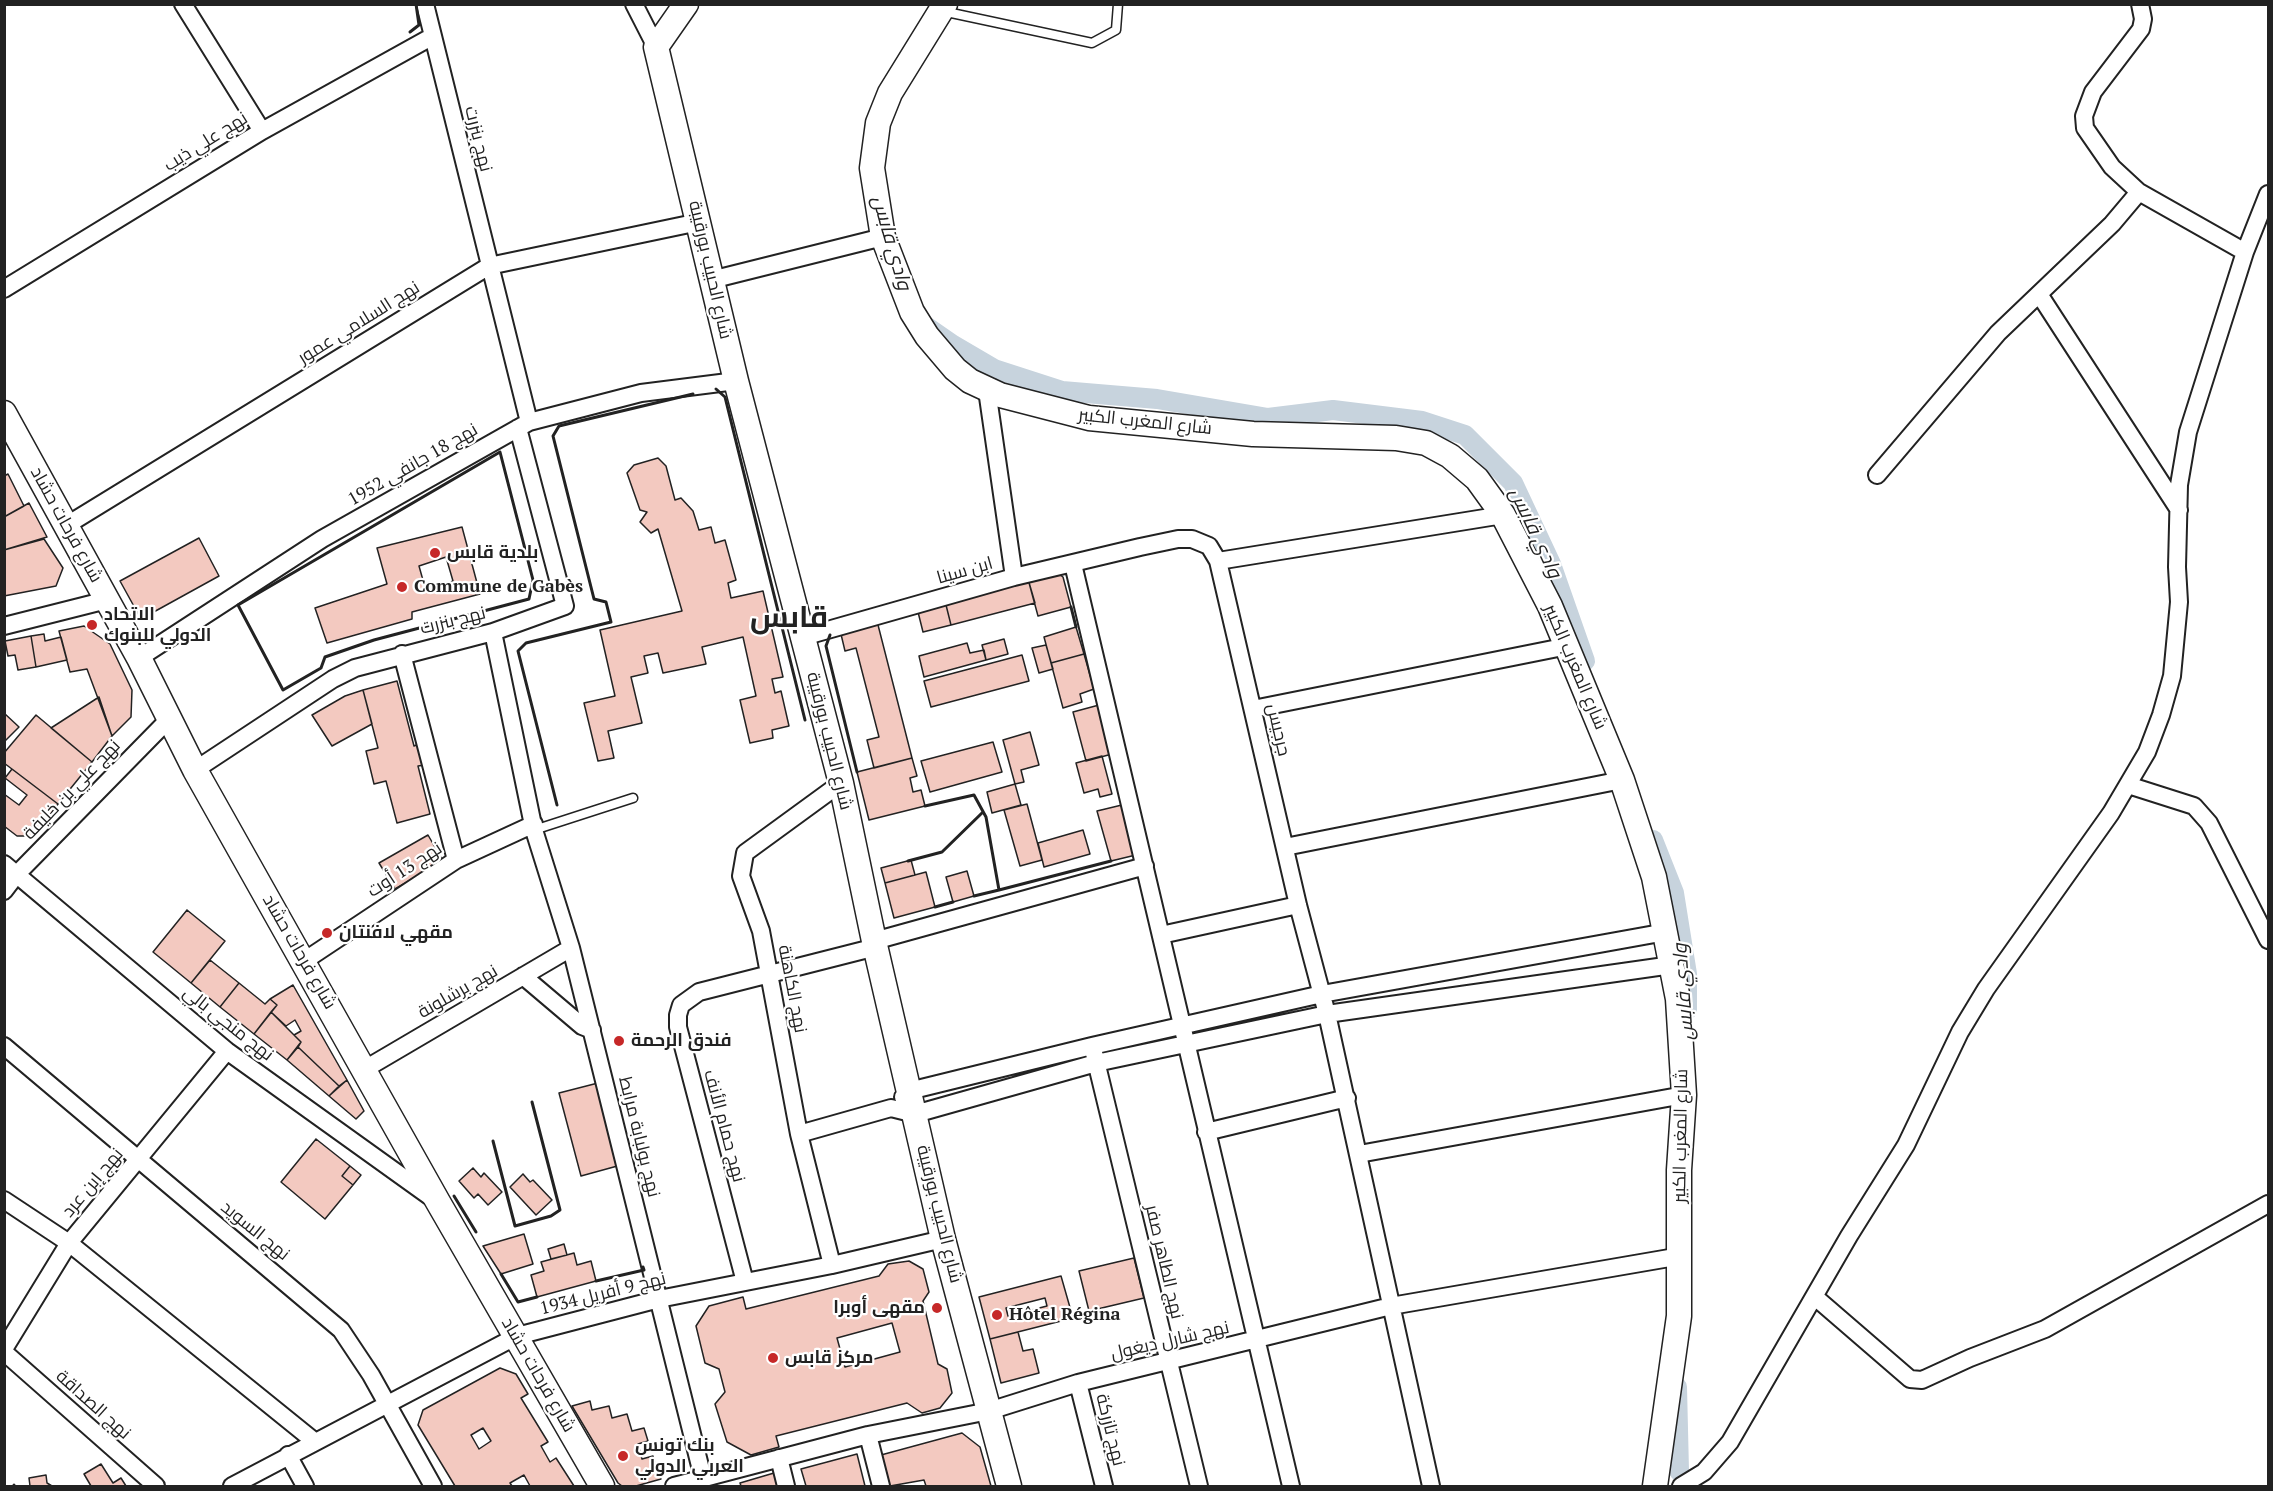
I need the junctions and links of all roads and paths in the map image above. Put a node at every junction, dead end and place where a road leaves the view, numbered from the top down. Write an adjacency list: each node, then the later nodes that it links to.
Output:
1 (183, 4): 10 (street)
2 (424, 4): 8 (street, نهج بنزرت)
3 (634, 4): 9 (street)
4 (686, 4): 9 (street)
5 (1118, 4): 7 (lane)
6 (2140, 4): 11 (street)
7 (943, 8): 14 (street, شارع المغرب الكبير)
8 (433, 36): 10 (street, نهج علي ذيب); 16 (street, نهج بنزرت)
9 (656, 47): 13 (street, شارع الحبيب بورقيبة)
10 (262, 131): 18 (street, نهج علي ذيب)
11 (2139, 192): 15 (street); 19 (street)
12 (2268, 194): 15 (street)
13 (699, 222): 16 (street, نهج السلامي عمور); 17 (street, شارع الحبيب بورقيبة)
14 (883, 237): 17 (street); 21 (street, شارع المغرب الكبير)
15 (2245, 252): 25 (street)
16 (489, 266): 23 (street, نهج بنزرت); 27 (street, نهج السلامي عمور)
17 (711, 280): 20 (street, شارع الحبيب بورقيبة)
18 (4, 289)
19 (2039, 294): 24 (street); 25 (street)
20 (736, 381): 23 (street, نهج 18 جانفي 1952); 34 (street, شارع الحبيب بورقيبة)
21 (987, 390): 26 (street, شارع المغرب الكبير); 30 (street)
22 (4, 413): 27 (street, شارع فرحات حشاد)
23 (524, 425): 33 (street, نهج بنزرت); 37 (street, نهج 18 جانفي 1952)
24 (1877, 475)
25 (2179, 510): 43 (street)
26 (1503, 515): 28 (street); 35 (street, شارع المغرب الكبير)
27 (67, 525): 31 (street, شارع فرحات حشاد)
28 (1218, 561): 29 (street, ابن سينا); 38 (street, جرجيس)
29 (1073, 564): 30 (street, ابن سينا); 48 (street)
30 (1014, 577): 34 (street, ابن سينا)
31 (107, 600): 32 (street); 37 (street, شارع فرحات حشاد)
32 (4, 626)
33 (493, 632): 36 (street, نهج بنزرت); 45 (street, نهج بولبابة مرابط)
34 (803, 637): 42 (street, شارع الحبيب بورقيبة)
35 (1568, 646): 38 (street); 41 (street, شارع المغرب الكبير)
36 (402, 654): 40 (street, نهج بنزرت); 47 (street)
37 (139, 658): 39 (street, شارع فرحات حشاد)
38 (1253, 709): 46 (street, جرجيس)
39 (170, 718): 40 (street, شارع فرحات حشاد); 49 (street, نهج علي بن خليفة)
40 (195, 770): 57 (street, شارع فرحات حشاد)
41 (1622, 780): 46 (street); 52 (street, شارع المغرب الكبير)
42 (841, 783): 55 (street, شارع الحبيب بورقيبة); 59 (street, نهج الكاهنة)
43 (2128, 785): 54 (street); 85 (street)
44 (633, 798): 45 (lane)
45 (534, 827): 47 (street, نهج 13 أوت); 56 (street, نهج بولبابة مرابط)
46 (1285, 847): 51 (street, جرجيس)
47 (456, 860): 57 (street, نهج 13 أوت)
48 (1145, 866): 53 (street); 55 (street, نهج حمام الأنف)
49 (11, 869): 50 (street, نهج علي بن خليفة); 67 (street, نهج منجي بالي)
50 (4, 891)
51 (1298, 905): 53 (street); 61 (street, جرجيس)
52 (1666, 932): 58 (street, شارع المغرب الكبير); 61 (street)
53 (1161, 934): 64 (street)
54 (2268, 940)
55 (875, 944): 59 (street, نهج حمام الأنف); 72 (street, شارع الحبيب بورقيبة)
56 (571, 948): 60 (street, نهج برشلونة); 63 (street, نهج بولبابة مرابط)
57 (304, 961): 69 (street, شارع فرحات حشاد)
58 (1672, 965): 62 (street); 70 (street, شارع المغرب الكبير)
59 (771, 974): 74 (street, نهج الكاهنة); 84 (street, نهج حمام الأنف)
60 (523, 976): 63 (street); 69 (street, نهج برشلونة)
61 (1322, 994): 62 (street, جرجيس); 64 (street)
62 (1327, 1014): 64 (street); 71 (street, جرجيس)
63 (592, 1029): 86 (street, نهج بولبابة مرابط)
64 (1184, 1034): 65 (street); 68 (street); 73 (street)
65 (1092, 1046): 68 (street, نهج الطاهر صفر); 72 (street)
66 (4, 1047): 76 (street, نهج السويد)
67 (227, 1052): 76 (street, نهج إبن عرد); 78 (street, نهج منجي بالي)
68 (1096, 1063): 72 (street); 91 (street, نهج الطاهر صفر)
69 (365, 1069): 78 (street, شارع فرحات حشاد)
70 (1684, 1095): 75 (street); 82 (street, شارع المغرب الكبير)
71 (1347, 1098): 73 (street); 75 (street, جرجيس)
72 (912, 1102): 74 (street); 80 (street, شارع الحبيب بورقيبة)
73 (1206, 1132): 89 (street)
74 (799, 1134): 83 (street, نهج الكاهنة)
75 (1359, 1154): 87 (street, جرجيس)
76 (138, 1160): 81 (street, نهج إبن عرد); 93 (street, نهج السويد)
77 (4, 1200): 81 (street)
78 (438, 1202): 88 (street, شارع فرحات حشاد)
79 (2268, 1204): 85 (street)
80 (943, 1239): 83 (street, نهج 9 أفريل 1934); 94 (street, شارع الحبيب بورقيبة)
81 (69, 1243): 90 (street, نهج إبن عرد); 96 (street)
82 (1681, 1256): 87 (street, نهج شارل ديغول); 113 (street, شارع المغرب الكبير)
83 (832, 1264): 84 (street, نهج 9 أفريل 1934)
84 (744, 1282): 86 (street, نهج 9 أفريل 1934)
85 (1815, 1297): 114 (street)
86 (659, 1299): 88 (street, نهج 9 أفريل 1934); 99 (street, نهج بولبابة مرابط)
87 (1391, 1306): 89 (street, نهج شارل ديغول); 112 (street, جرجيس)
88 (517, 1336): 93 (street, نهج 9 أفريل 1934); 104 (street, شارع فرحات حشاد)
89 (1256, 1341): 91 (street, نهج شارل ديغول); 111 (street)
90 (4, 1351): 100 (street, نهج الصداقة)
91 (1168, 1362): 92 (street, نهج شارل ديغول); 110 (street, نهج الطاهر صفر)
92 (1078, 1383): 94 (street, نهج شارل ديغول); 109 (street, نهج تازركة)
93 (386, 1404): 96 (street, نهج 9 أفريل 1934); 103 (street, نهج السويد)
94 (989, 1411): 95 (street, نهج شارل ديغول); 108 (street, شارع الحبيب بورقيبة)
95 (868, 1435): 98 (street, نهج شارل ديغول); 107 (street)
96 (314, 1441): 97 (street, نهج 9 أفريل 1934)
97 (288, 1455): 101 (street, نهج 9 أفريل 1934); 102 (street)
98 (779, 1458): 99 (street, نهج شارل ديغول); 106 (street)
99 (703, 1478): 105 (street, نهج شارل ديغول)
100 (156, 1486)
101 (232, 1486)
102 (305, 1486)
103 (433, 1486)
104 (602, 1486)
105 (674, 1486)
106 (786, 1486)
107 (881, 1486)
108 (1009, 1486)
109 (1104, 1486)
110 (1199, 1486)
111 (1291, 1486)
112 (1431, 1486)
113 (1655, 1486)
114 (1681, 1486)

